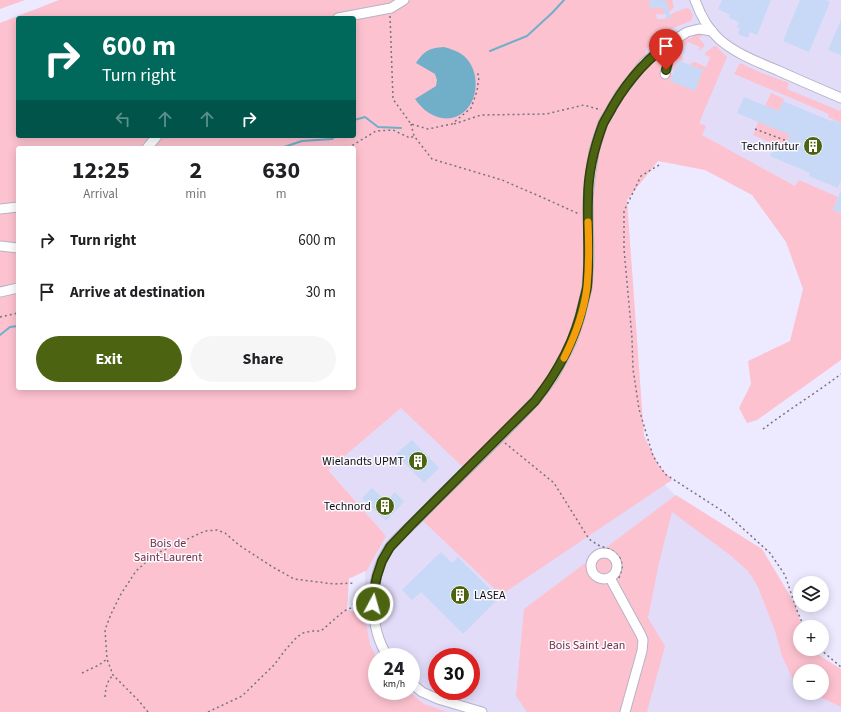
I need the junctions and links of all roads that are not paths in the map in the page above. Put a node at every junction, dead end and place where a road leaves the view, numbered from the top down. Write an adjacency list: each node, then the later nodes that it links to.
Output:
1 (404, 0): 3 (street)
2 (695, 0): 4 (street)
3 (348, 16)
4 (712, 31): 5 (street); 7 (street)
5 (674, 40): 6 (street); 17 (street)
6 (668, 72)
7 (841, 98)
8 (155, 138): 9 (street)
9 (149, 146)
10 (16, 207): 11 (street)
11 (0, 209)
12 (0, 246): 13 (street)
13 (16, 248)
14 (16, 288): 15 (street)
15 (0, 292)
16 (614, 580): 20 (street)
17 (383, 648)
18 (420, 690): 19 (street)
19 (482, 712)
20 (625, 712)

